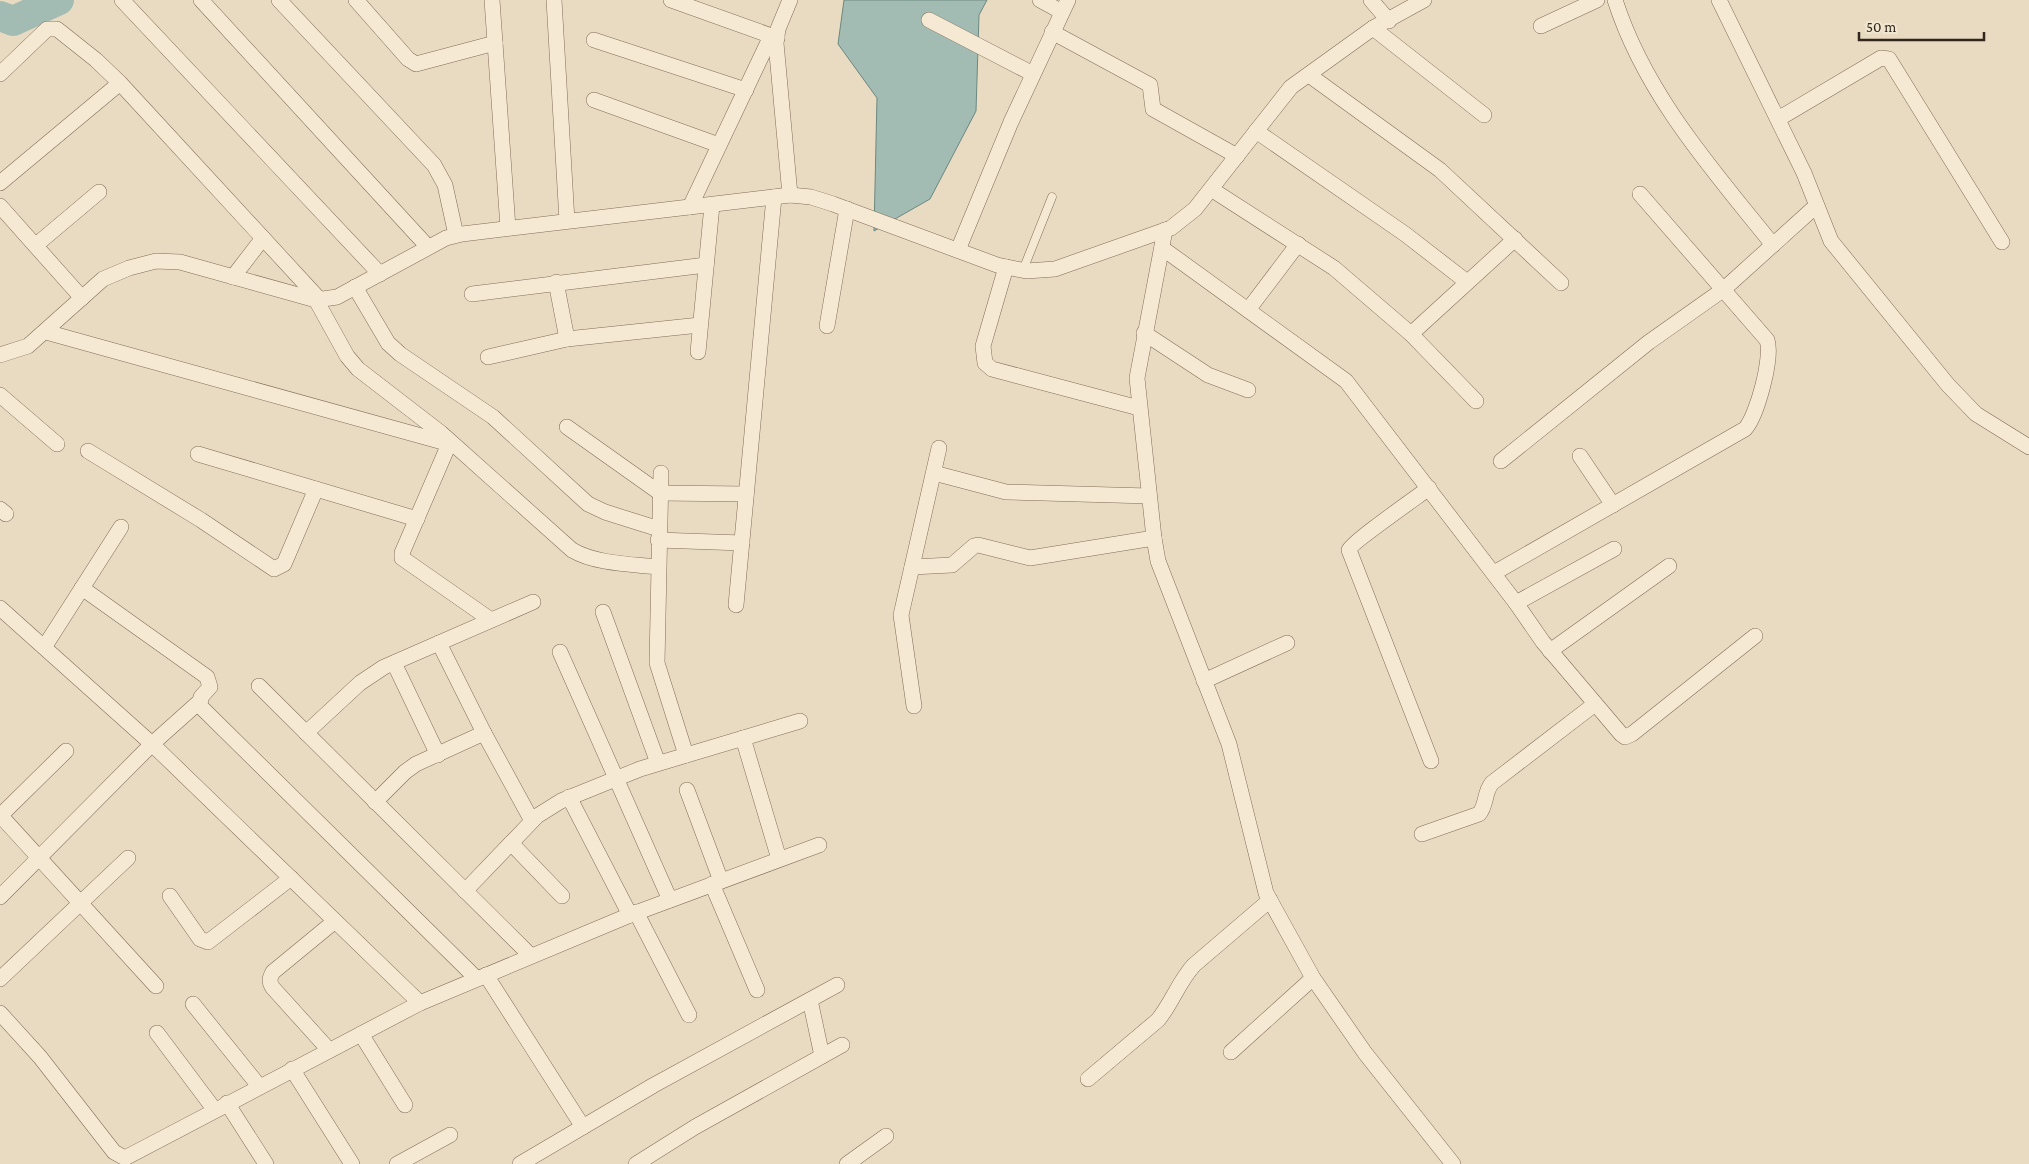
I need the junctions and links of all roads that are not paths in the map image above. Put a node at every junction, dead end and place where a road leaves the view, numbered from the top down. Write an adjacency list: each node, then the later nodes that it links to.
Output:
1 (122, 0): 63 (street)
2 (201, 0): 57 (street)
3 (279, 0): 50 (street)
4 (356, 0): 23 (street)
5 (492, 0): 23 (street)
6 (554, 0): 47 (street)
7 (671, 0): 21 (street)
8 (790, 0): 21 (street)
9 (1040, 0): 15 (street)
10 (1371, 0): 17 (street)
11 (1424, 0): 17 (street)
12 (1596, 0): 18 (street)
13 (1614, 0): 56 (street)
14 (1719, 0): 31 (street)
15 (1065, 6): 20 (street)
16 (929, 20): 25 (street)
17 (1389, 21): 19 (street)
18 (1541, 26)
19 (1373, 28): 26 (street); 30 (street)
20 (1052, 32): 25 (street); 34 (street)
21 (774, 37): 28 (street); 39 (street)
22 (594, 40): 28 (street)
23 (495, 43): 48 (street)
24 (0, 74): 27 (street)
25 (1033, 74): 59 (street)
26 (1308, 75): 32 (street); 52 (street)
27 (120, 83): 35 (street); 51 (street)
28 (746, 90): 33 (street)
29 (594, 100): 33 (street)
30 (1484, 115)
31 (1778, 119): 44 (street); 53 (street)
32 (1256, 132): 34 (street); 66 (street)
33 (719, 145): 45 (street)
34 (1237, 156): 36 (street)
35 (0, 183)
36 (1211, 189): 49 (street); 54 (street)
37 (99, 192): 55 (street)
38 (1640, 194): 69 (street)
39 (790, 195): 40 (street); 46 (street)
40 (774, 197): 42 (street); 101 (street)
41 (1052, 197): 62 (lane)
42 (712, 205): 45 (street); 60 (street)
43 (0, 206): 55 (street)
44 (1816, 206): 56 (street); 90 (street)
45 (690, 207): 47 (street)
46 (848, 209): 59 (street); 75 (street)
47 (568, 222): 48 (street)
48 (508, 228): 50 (street)
49 (1165, 230): 58 (street); 62 (street)
50 (456, 235): 57 (street)
51 (263, 238): 64 (street); 72 (street)
52 (1515, 239): 66 (street); 67 (street)
53 (2002, 242)
54 (1298, 244): 73 (street); 78 (street)
55 (36, 245): 71 (street)
56 (1773, 245): 69 (street)
57 (428, 247): 63 (street)
58 (1162, 248): 73 (street); 77 (street)
59 (958, 250): 61 (street)
60 (706, 265): 65 (street); 74 (street)
61 (1006, 266): 62 (street); 86 (street)
62 (1023, 270)
63 (380, 274): 68 (street)
64 (233, 277): 71 (street); 72 (street)
65 (556, 282): 70 (street); 79 (street)
66 (1467, 282): 78 (street)
67 (1561, 283)
68 (355, 287): 72 (street); 106 (street)
69 (1724, 289): 95 (street); 103 (street)
70 (472, 294)
71 (82, 298): 76 (street)
72 (318, 300): 89 (street)
73 (1248, 310): 98 (street)
74 (700, 325): 79 (street); 80 (street)
75 (827, 326)
76 (46, 332): 81 (street); 89 (street)
77 (1144, 333): 83 (street); 86 (street)
78 (1411, 334): 85 (street)
79 (567, 339): 82 (street)
80 (698, 352)
81 (0, 355)
82 (488, 357)
83 (1248, 390)
84 (0, 395): 88 (street)
85 (1476, 401)
86 (1139, 408): 102 (street)
87 (567, 427): 100 (street)
88 (57, 444)
89 (453, 445): 104 (street); 112 (street)
90 (2029, 447)
91 (939, 448): 96 (street)
92 (88, 451): 99 (street)
93 (198, 454): 99 (street)
94 (1580, 456): 103 (street)
95 (1500, 460)
96 (934, 472): 102 (street); 111 (street)
97 (661, 473): 100 (street)
98 (1429, 488): 113 (street); 141 (street)
99 (316, 489): 104 (street)
100 (660, 493): 101 (street); 106 (street)
101 (746, 494): 108 (street)
102 (1149, 496): 107 (street)
103 (1613, 504): 113 (street)
104 (417, 519): 120 (street)
105 (121, 527): 114 (street)
106 (659, 534): 108 (street); 112 (street)
107 (1154, 538): 111 (street); 128 (street)
108 (742, 543): 117 (street)
109 (1614, 549): 116 (street)
110 (1669, 566): 125 (street)
111 (912, 567): 132 (street)
112 (658, 568): 140 (street)
113 (1494, 573): 116 (street)
114 (82, 588): 124 (street); 130 (street)
115 (533, 602): 120 (street)
116 (1516, 603): 125 (street)
117 (736, 605)
118 (603, 612): 142 (street)
119 (2, 616): 124 (street)
120 (491, 620): 122 (street)
121 (1755, 636): 131 (street)
122 (439, 643): 127 (street); 135 (street)
123 (1287, 643): 128 (street)
124 (45, 646): 137 (street)
125 (1550, 651): 131 (street)
126 (560, 652): 143 (street)
127 (394, 663): 134 (street); 139 (street)
128 (1204, 681): 162 (street)
129 (259, 686): 134 (street)
130 (199, 702): 137 (street); 167 (street)
131 (1595, 704): 149 (street)
132 (914, 706)
133 (800, 721): 136 (street)
134 (306, 733): 146 (street)
135 (484, 733): 139 (street); 148 (street)
136 (742, 738): 140 (street); 154 (street)
137 (152, 744): 152 (street); 155 (street)
138 (66, 751): 147 (street)
139 (438, 755): 146 (street)
140 (686, 755): 142 (street)
141 (1431, 761)
142 (658, 763): 143 (street)
143 (617, 778): 145 (street); 161 (street)
144 (687, 790): 156 (street)
145 (569, 797): 148 (street); 164 (street)
146 (376, 802): 157 (street)
147 (0, 816): 152 (street)
148 (532, 821): 150 (street)
149 (1422, 834)
150 (511, 843): 157 (street); 159 (street)
151 (819, 845): 154 (street)
152 (41, 858): 160 (street); 163 (street)
153 (128, 858): 163 (street)
154 (779, 859): 156 (street)
155 (291, 878): 158 (street); 165 (street)
156 (716, 883): 161 (street); 172 (street)
157 (465, 891): 166 (street)
158 (170, 896)
159 (562, 896)
160 (0, 897)
161 (670, 900): 164 (street)
162 (1270, 900): 168 (street); 185 (street)
163 (81, 902): 169 (street); 170 (street)
164 (633, 914): 166 (street); 177 (street)
165 (335, 921): 174 (street); 181 (street)
166 (530, 956): 167 (street)
167 (482, 977): 174 (street); 189 (street)
168 (1313, 978): 182 (street); 199 (street)
169 (0, 979)
170 (156, 986)
171 (837, 986): 173 (street)
172 (757, 990)
173 (810, 1000): 183 (street); 189 (street)
174 (420, 1003): 179 (street)
175 (193, 1004): 186 (street)
176 (0, 1013): 192 (street)
177 (689, 1015)
178 (157, 1033): 188 (street)
179 (361, 1034): 181 (street); 187 (street)
180 (842, 1045): 183 (street)
181 (329, 1050): 184 (street)
182 (1231, 1052)
183 (822, 1056): 197 (street)
184 (292, 1069): 186 (street); 195 (street)
185 (1088, 1079)
186 (259, 1086): 188 (street)
187 (405, 1105)
188 (220, 1106): 192 (street); 194 (street)
189 (583, 1127): 196 (street)
190 (450, 1135): 193 (street)
191 (886, 1136): 198 (street)
192 (124, 1161)
193 (406, 1162)
194 (266, 1164)
195 (352, 1164)
196 (520, 1164)
197 (636, 1164)
198 (847, 1164)
199 (1454, 1164)

